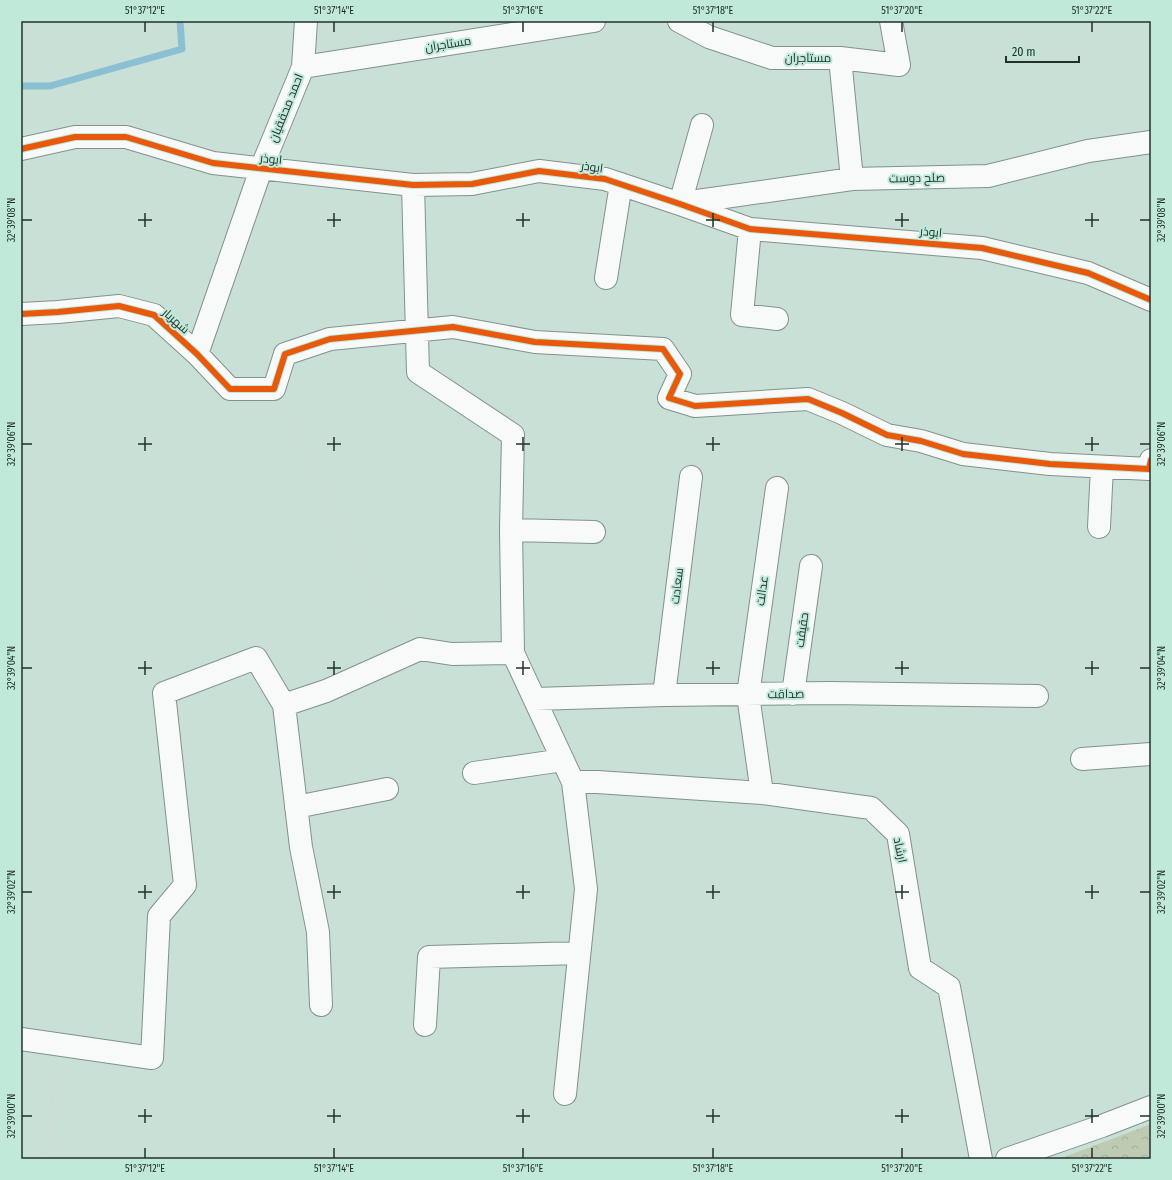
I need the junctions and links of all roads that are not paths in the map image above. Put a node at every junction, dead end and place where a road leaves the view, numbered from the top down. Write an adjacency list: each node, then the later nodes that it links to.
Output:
1 (306, 21): 6 (street, احمد محققیان)
2 (594, 21): 6 (street, مستاجران)
3 (679, 21): 5 (street, مستاجران)
4 (891, 21): 5 (street, مستاجران)
5 (840, 58): 11 (street)
6 (303, 67): 10 (street, احمد محققیان)
7 (704, 129): 14 (street)
8 (1151, 142): 11 (street, صلح دوست)
9 (21, 149): 10 (street, ابوذر)
10 (261, 169): 13 (street, ابوذر); 21 (street, احمد محققیان)
11 (852, 179): 14 (street, صلح دوست)
12 (621, 184): 13 (street, ابوذر); 14 (street, ابوذر); 16 (street)
13 (413, 185): 20 (street)
14 (680, 204): 15 (street, ابوذر)
15 (750, 229): 17 (street, ابوذر); 19 (street)
16 (606, 278)
17 (1151, 300)
18 (21, 314): 21 (street, شهریار)
19 (777, 319)
20 (417, 331): 21 (street, شهریار); 23 (street); 27 (street)
21 (197, 354)
22 (1151, 460): 23 (street)
23 (1102, 467): 26 (street)
24 (690, 477): 32 (street, سعادت)
25 (777, 488): 33 (street, عدالت)
26 (1099, 527)
27 (511, 530): 28 (street); 30 (street)
28 (594, 532)
29 (811, 566): 31 (street, حقیقت)
30 (513, 653): 35 (street); 36 (street)
31 (793, 694): 33 (street, صداقت); 34 (street, صداقت)
32 (664, 695): 33 (street, صداقت); 35 (street, صداقت)
33 (748, 695): 43 (street, عدالت)
34 (1037, 696)
35 (535, 699): 39 (street)
36 (284, 705): 44 (street); 48 (street)
37 (1151, 754): 38 (street)
38 (1082, 759)
39 (563, 760): 40 (street); 41 (street)
40 (474, 773)
41 (573, 782): 43 (street, ارشاد); 45 (street)
42 (387, 789): 44 (street)
43 (762, 793): 52 (street, ارشاد)
44 (296, 807): 46 (street)
45 (579, 953): 47 (street); 49 (street)
46 (321, 1005)
47 (424, 1025)
48 (21, 1039)
49 (565, 1094)
50 (1151, 1107): 51 (street)
51 (1039, 1153): 53 (street)
52 (981, 1159)
53 (1007, 1159)

